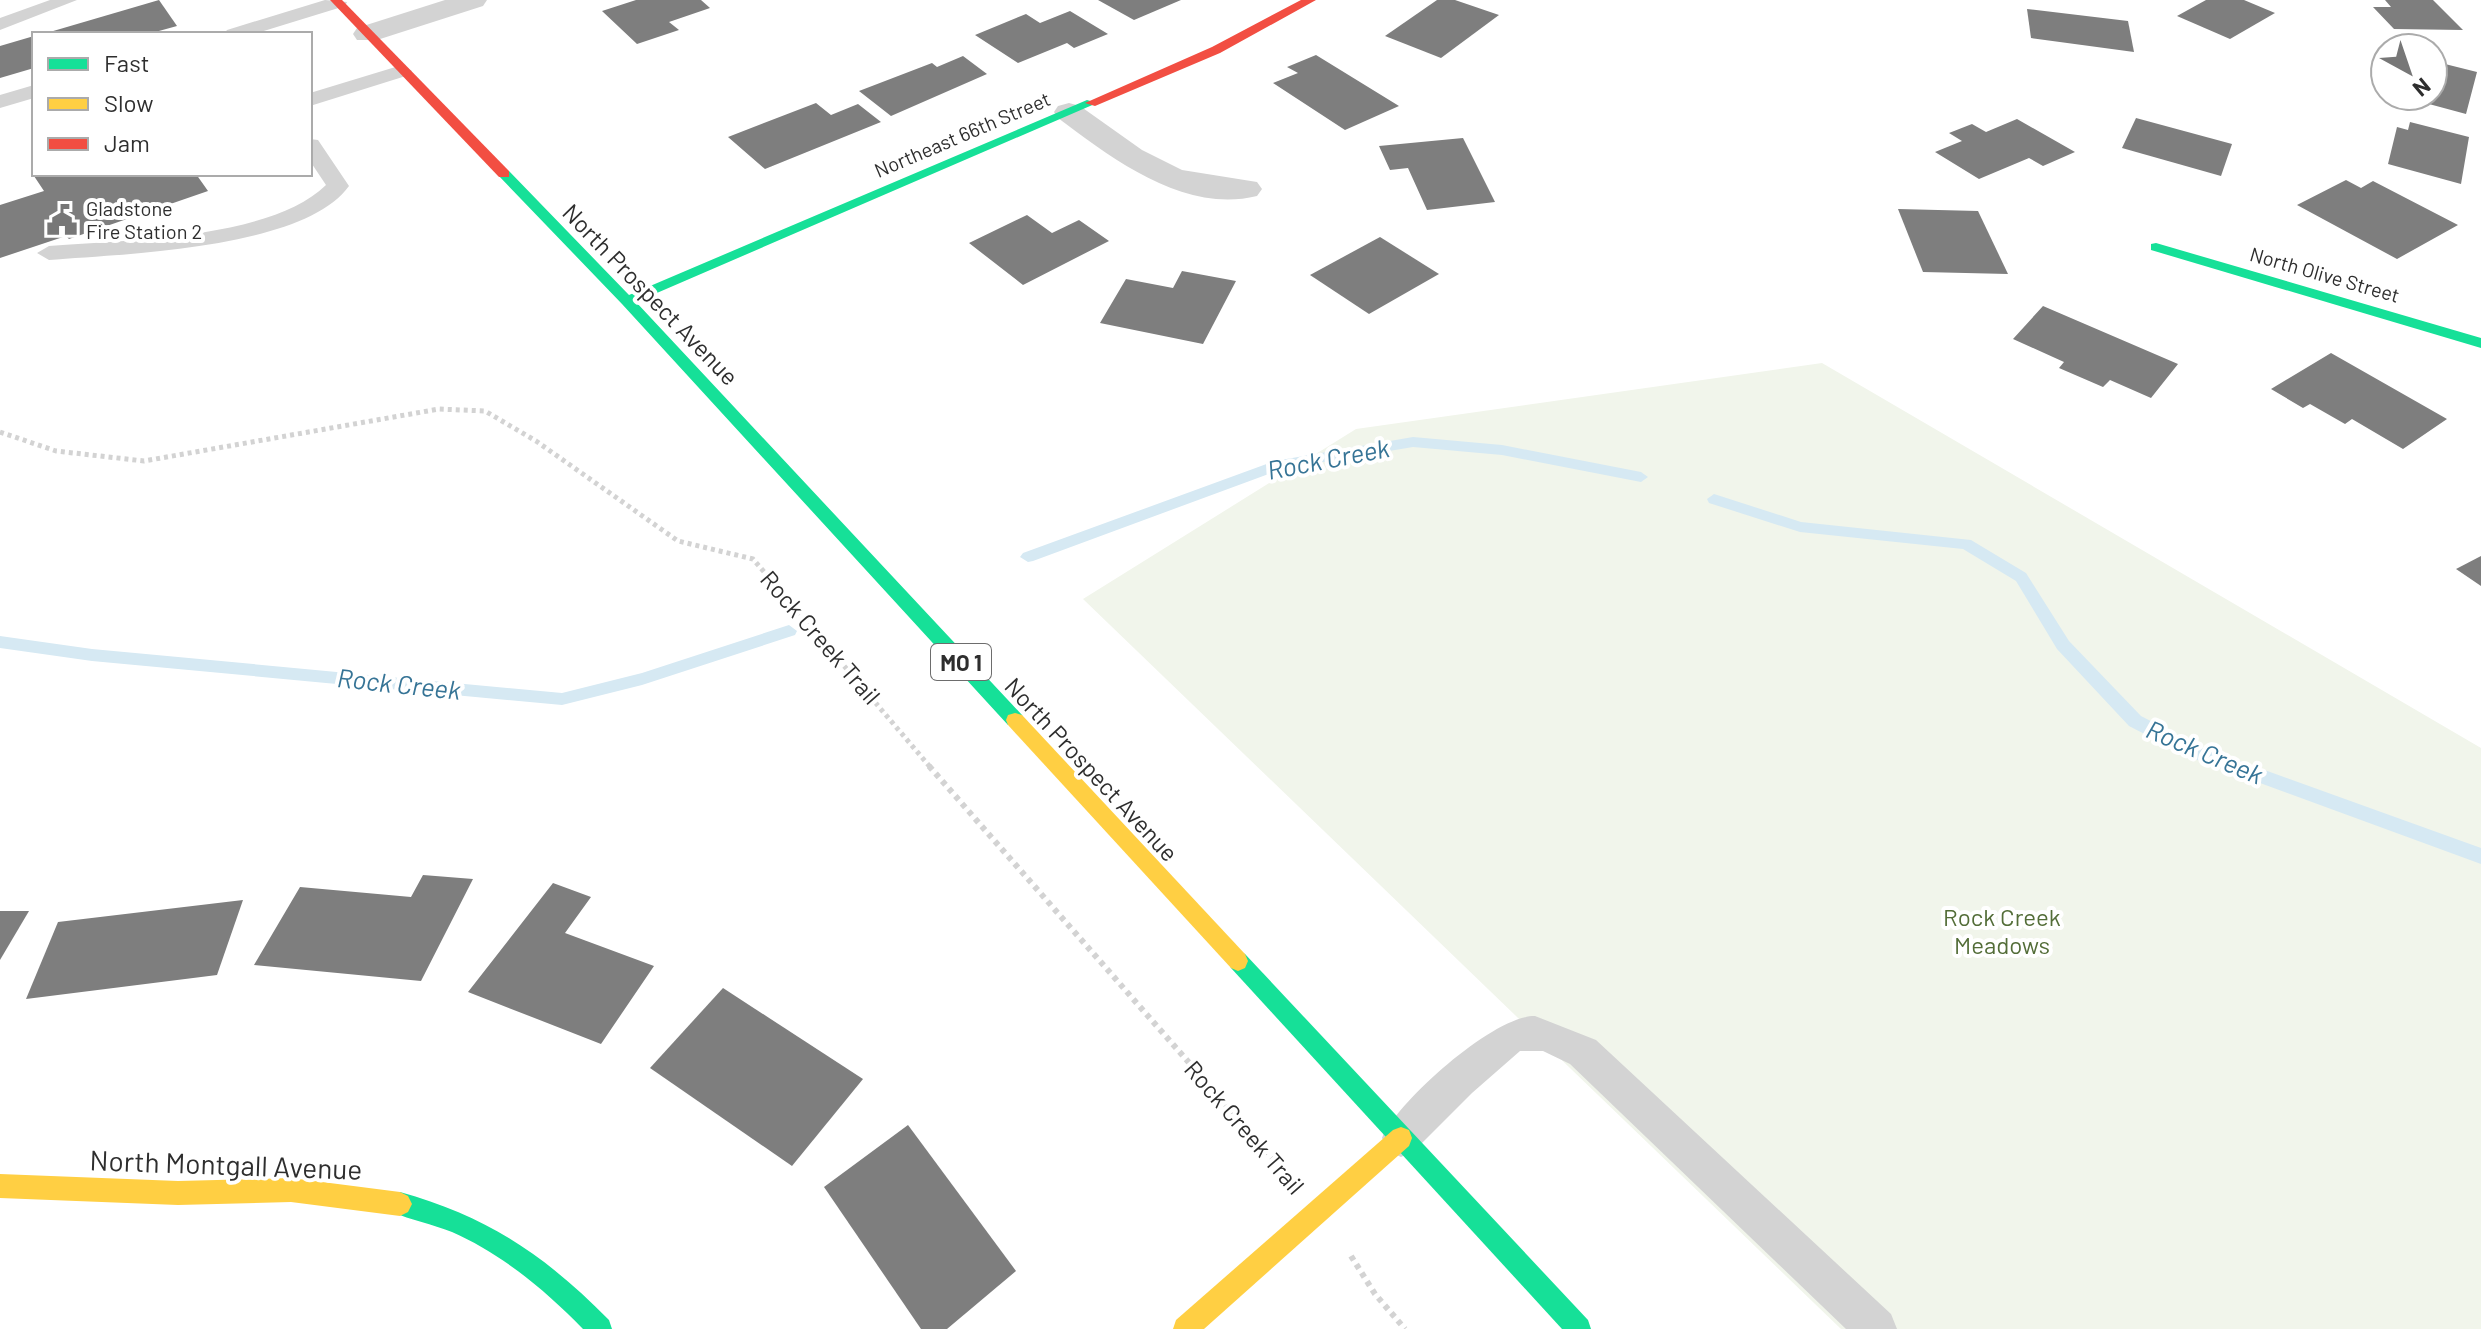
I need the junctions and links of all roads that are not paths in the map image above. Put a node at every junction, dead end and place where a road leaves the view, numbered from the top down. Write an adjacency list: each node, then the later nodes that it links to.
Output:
1 (68, 0): 5 (lane)
2 (473, 0): 7 (street)
3 (1310, 0): 12 (main road, Northeast 66th Street)
4 (337, 1): 6 (lane); 7 (main road, North Prospect Avenue / MO 1)
5 (0, 24)
6 (240, 32)
7 (367, 34): 8 (main road, North Prospect Avenue / MO 1)
8 (402, 71): 10 (lane); 17 (main road, North Prospect Avenue / MO 1)
9 (32, 92): 11 (lane)
10 (312, 99)
11 (0, 102)
12 (1069, 112): 14 (street); 17 (main road, Northeast 66th Street)
13 (312, 148): 16 (lane)
14 (1246, 189)
15 (2156, 247): 18 (main road, North Olive Street)
16 (49, 253)
17 (627, 301): 19 (main road, North Prospect Avenue / MO 1)
18 (2481, 343)
19 (1401, 1138): 22 (main road); 23 (main road, North Prospect Avenue / MO 1); 24 (lane)
20 (0, 1186): 21 (main road, North Montgall Avenue)
21 (600, 1329)
22 (1185, 1329)
23 (1579, 1329)
24 (1876, 1329)

